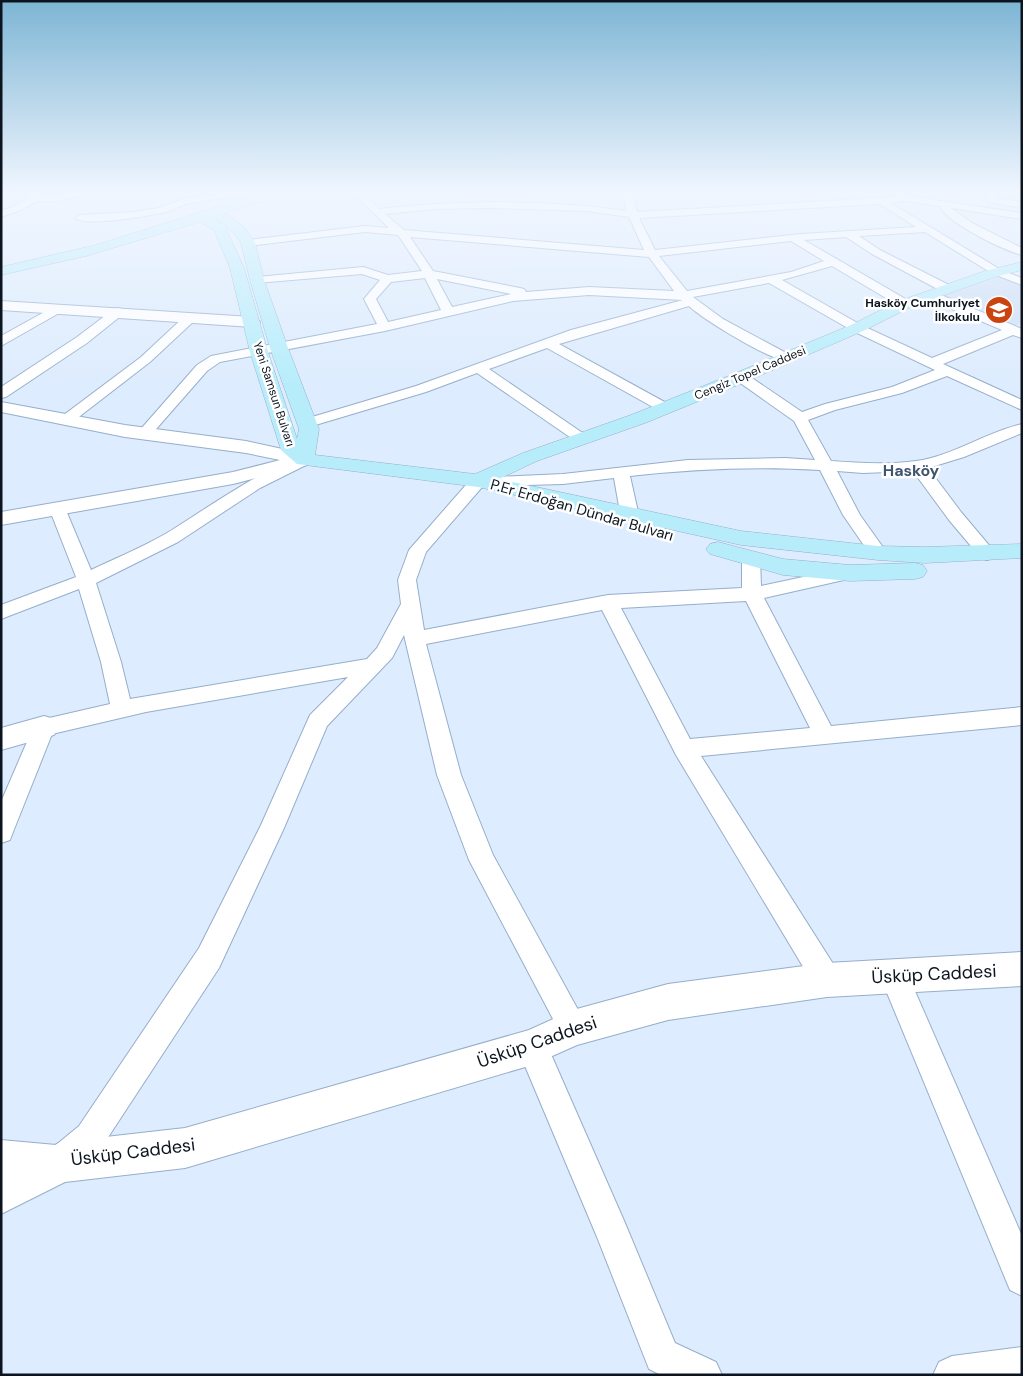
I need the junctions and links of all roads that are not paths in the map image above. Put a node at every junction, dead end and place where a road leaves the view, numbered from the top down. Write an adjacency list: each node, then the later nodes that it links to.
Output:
1 (68, 255): 11 (main road)
2 (232, 255): 28 (main road, Yeni Samsun Bulvarı)
3 (251, 255): 15 (main road, Yeni Samsun Bulvarı)
4 (417, 255): 13 (street)
5 (653, 255): 21 (street)
6 (821, 255): 9 (street)
7 (882, 255): 18 (street)
8 (969, 255): 12 (street)
9 (832, 262): 16 (street); 22 (street)
10 (1022, 266): 12 (main road, Cengiz Topel Caddesi)
11 (1, 271)
12 (997, 272): 17 (street); 18 (main road, Cengiz Topel Caddesi)
13 (429, 274): 14 (street); 19 (street); 26 (street)
14 (387, 279): 15 (street); 29 (street)
15 (257, 280): 34 (main road, Yeni Samsun Bulvarı)
16 (771, 280): 21 (street); 30 (street)
17 (1022, 282)
18 (947, 289): 20 (main road, Cengiz Topel Caddesi)
19 (537, 295): 21 (street); 26 (street)
20 (930, 295): 22 (main road, Cengiz Topel Caddesi); 31 (street)
21 (689, 298): 33 (street); 36 (street)
22 (905, 304): 30 (main road, Cengiz Topel Caddesi)
23 (1, 305): 24 (street)
24 (57, 309): 25 (street); 32 (street)
25 (118, 312): 27 (street); 41 (street)
26 (448, 312): 29 (street)
27 (190, 318): 28 (street); 46 (street)
28 (252, 322): 35 (main road, Yeni Samsun Bulvarı)
29 (385, 327): 34 (street)
30 (857, 328): 36 (main road, Cengiz Topel Caddesi); 37 (street)
31 (1017, 332): 37 (street)
32 (1, 342)
33 (548, 343): 38 (street); 44 (street)
34 (279, 348): 35 (street); 47 (main road, Yeni Samsun Bulvarı)
35 (259, 352): 49 (street); 51 (main road, Yeni Samsun Bulvarı)
36 (785, 358): 40 (main road, Cengiz Topel Caddesi)
37 (930, 364): 39 (street)
38 (478, 368): 47 (street); 50 (street)
39 (946, 371): 42 (street); 45 (street)
40 (741, 377): 44 (main road, Cengiz Topel Caddesi); 45 (street)
41 (1, 394)
42 (1022, 406)
43 (1, 407): 46 (street)
44 (665, 408): 50 (main road, Cengiz Topel Caddesi)
45 (800, 418): 52 (street)
46 (66, 420): 49 (street)
47 (307, 424): 51 (main road, Yeni Samsun Bulvarı)
48 (1022, 428): 53 (street)
49 (146, 433): 51 (street)
50 (582, 438): 55 (main road, Cengiz Topel Caddesi)
51 (304, 460): 55 (main road); 56 (street); 65 (street)
52 (825, 465): 53 (street); 54 (street); 60 (street)
53 (918, 466): 61 (street)
54 (621, 473): 55 (street); 57 (street)
55 (478, 481): 57 (main road, P.Er Erdoğan Dündar Bulvarı); 62 (main road, P.Er Erdoğan Dündar Bulvarı); 68 (street)
56 (57, 508): 58 (street); 65 (street)
57 (629, 512): 60 (main road, P.Er Erdoğan Dündar Bulvarı)
58 (1, 519)
59 (1022, 551): 61 (main road, P.Er Erdoğan Dündar Bulvarı)
60 (878, 553): 61 (main road, P.Er Erdoğan Dündar Bulvarı)
61 (987, 554)
62 (750, 558): 64 (main road, P.Er Erdoğan Dündar Bulvarı); 66 (street)
63 (1022, 569): 64 (main road, P.Er Erdoğan Dündar Bulvarı)
64 (850, 573): 66 (street)
65 (86, 580): 69 (street); 72 (street)
66 (752, 594): 67 (street); 75 (street)
67 (608, 602): 70 (street); 77 (street)
68 (410, 605): 70 (street); 71 (street)
69 (1, 612)
70 (415, 639): 82 (street)
71 (374, 665): 72 (street); 85 (street)
72 (122, 709): 74 (street)
73 (1022, 716): 75 (street)
74 (44, 727): 76 (street); 78 (street)
75 (825, 735): 77 (street)
76 (1, 739)
77 (684, 749): 81 (street)
78 (1, 832)
79 (1022, 969): 80 (street, Üsküp Caddesi)
80 (894, 976): 81 (street, Üsküp Caddesi); 87 (street)
81 (827, 980): 82 (street, Üsküp Caddesi)
82 (573, 1028): 83 (street, Üsküp Caddesi)
83 (532, 1047): 85 (street, Üsküp Caddesi); 89 (street)
84 (1, 1156): 85 (street)
85 (61, 1162): 86 (street)
86 (1, 1194)
87 (1022, 1278)
88 (1022, 1366): 90 (street)
89 (703, 1375)
90 (952, 1375)

